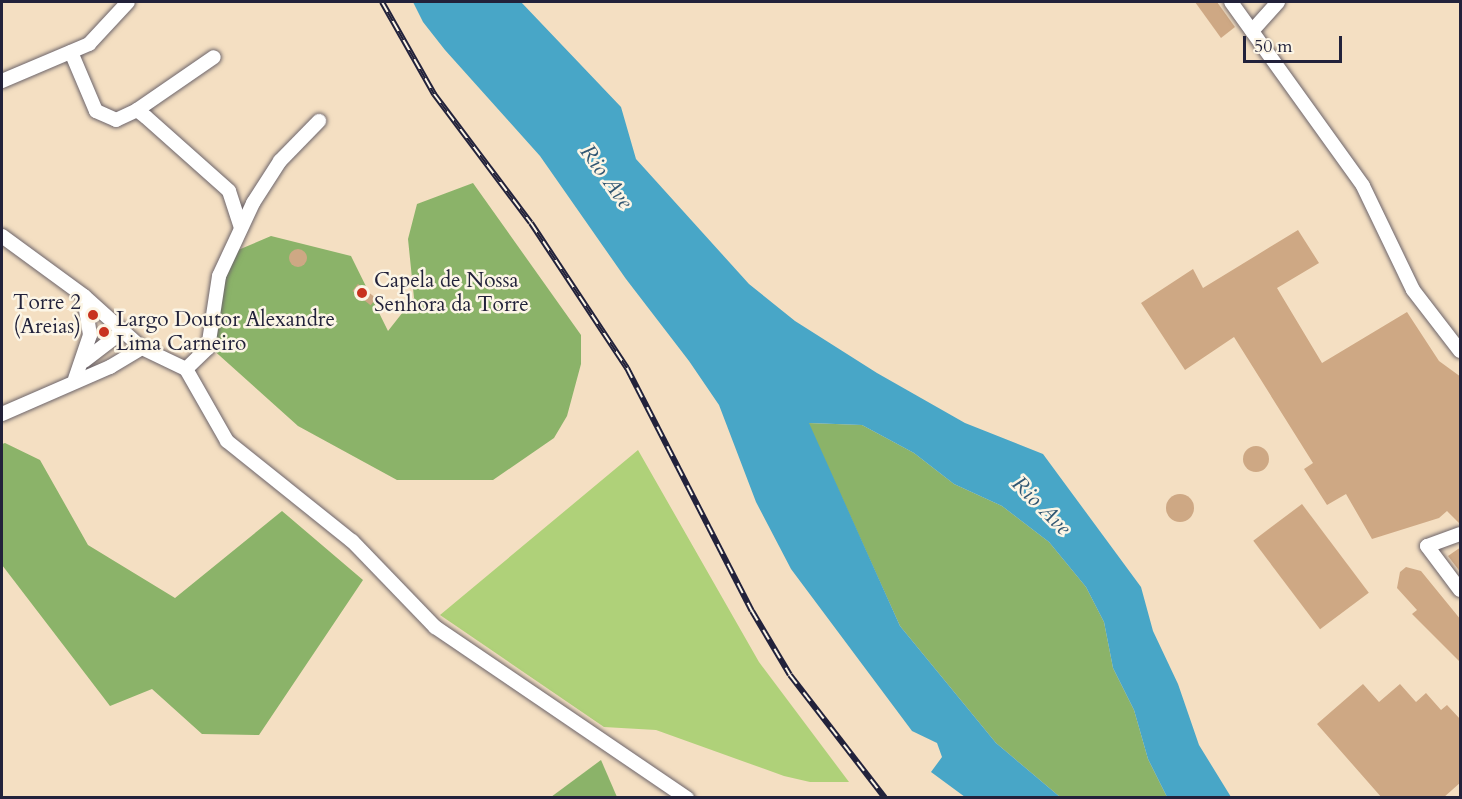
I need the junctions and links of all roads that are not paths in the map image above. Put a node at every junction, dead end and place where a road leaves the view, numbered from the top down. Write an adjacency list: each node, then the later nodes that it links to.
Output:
1 (128, 2): 5 (street)
2 (1231, 2): 4 (street)
3 (1278, 2): 4 (street)
4 (1252, 31): 15 (street)
5 (71, 51): 7 (street); 8 (street)
6 (214, 57): 8 (street)
7 (2, 81)
8 (137, 110): 10 (street)
9 (319, 121): 10 (street)
10 (242, 227): 17 (street)
11 (2, 236): 12 (street)
12 (84, 296): 13 (street); 16 (street)
13 (123, 331): 14 (street); 16 (street)
14 (142, 348): 17 (street); 18 (street)
15 (1461, 351)
16 (84, 361): 18 (street)
17 (186, 369): 22 (street)
18 (75, 379): 19 (street)
19 (2, 414)
20 (1461, 534): 21 (street)
21 (1461, 590)
22 (687, 798)

